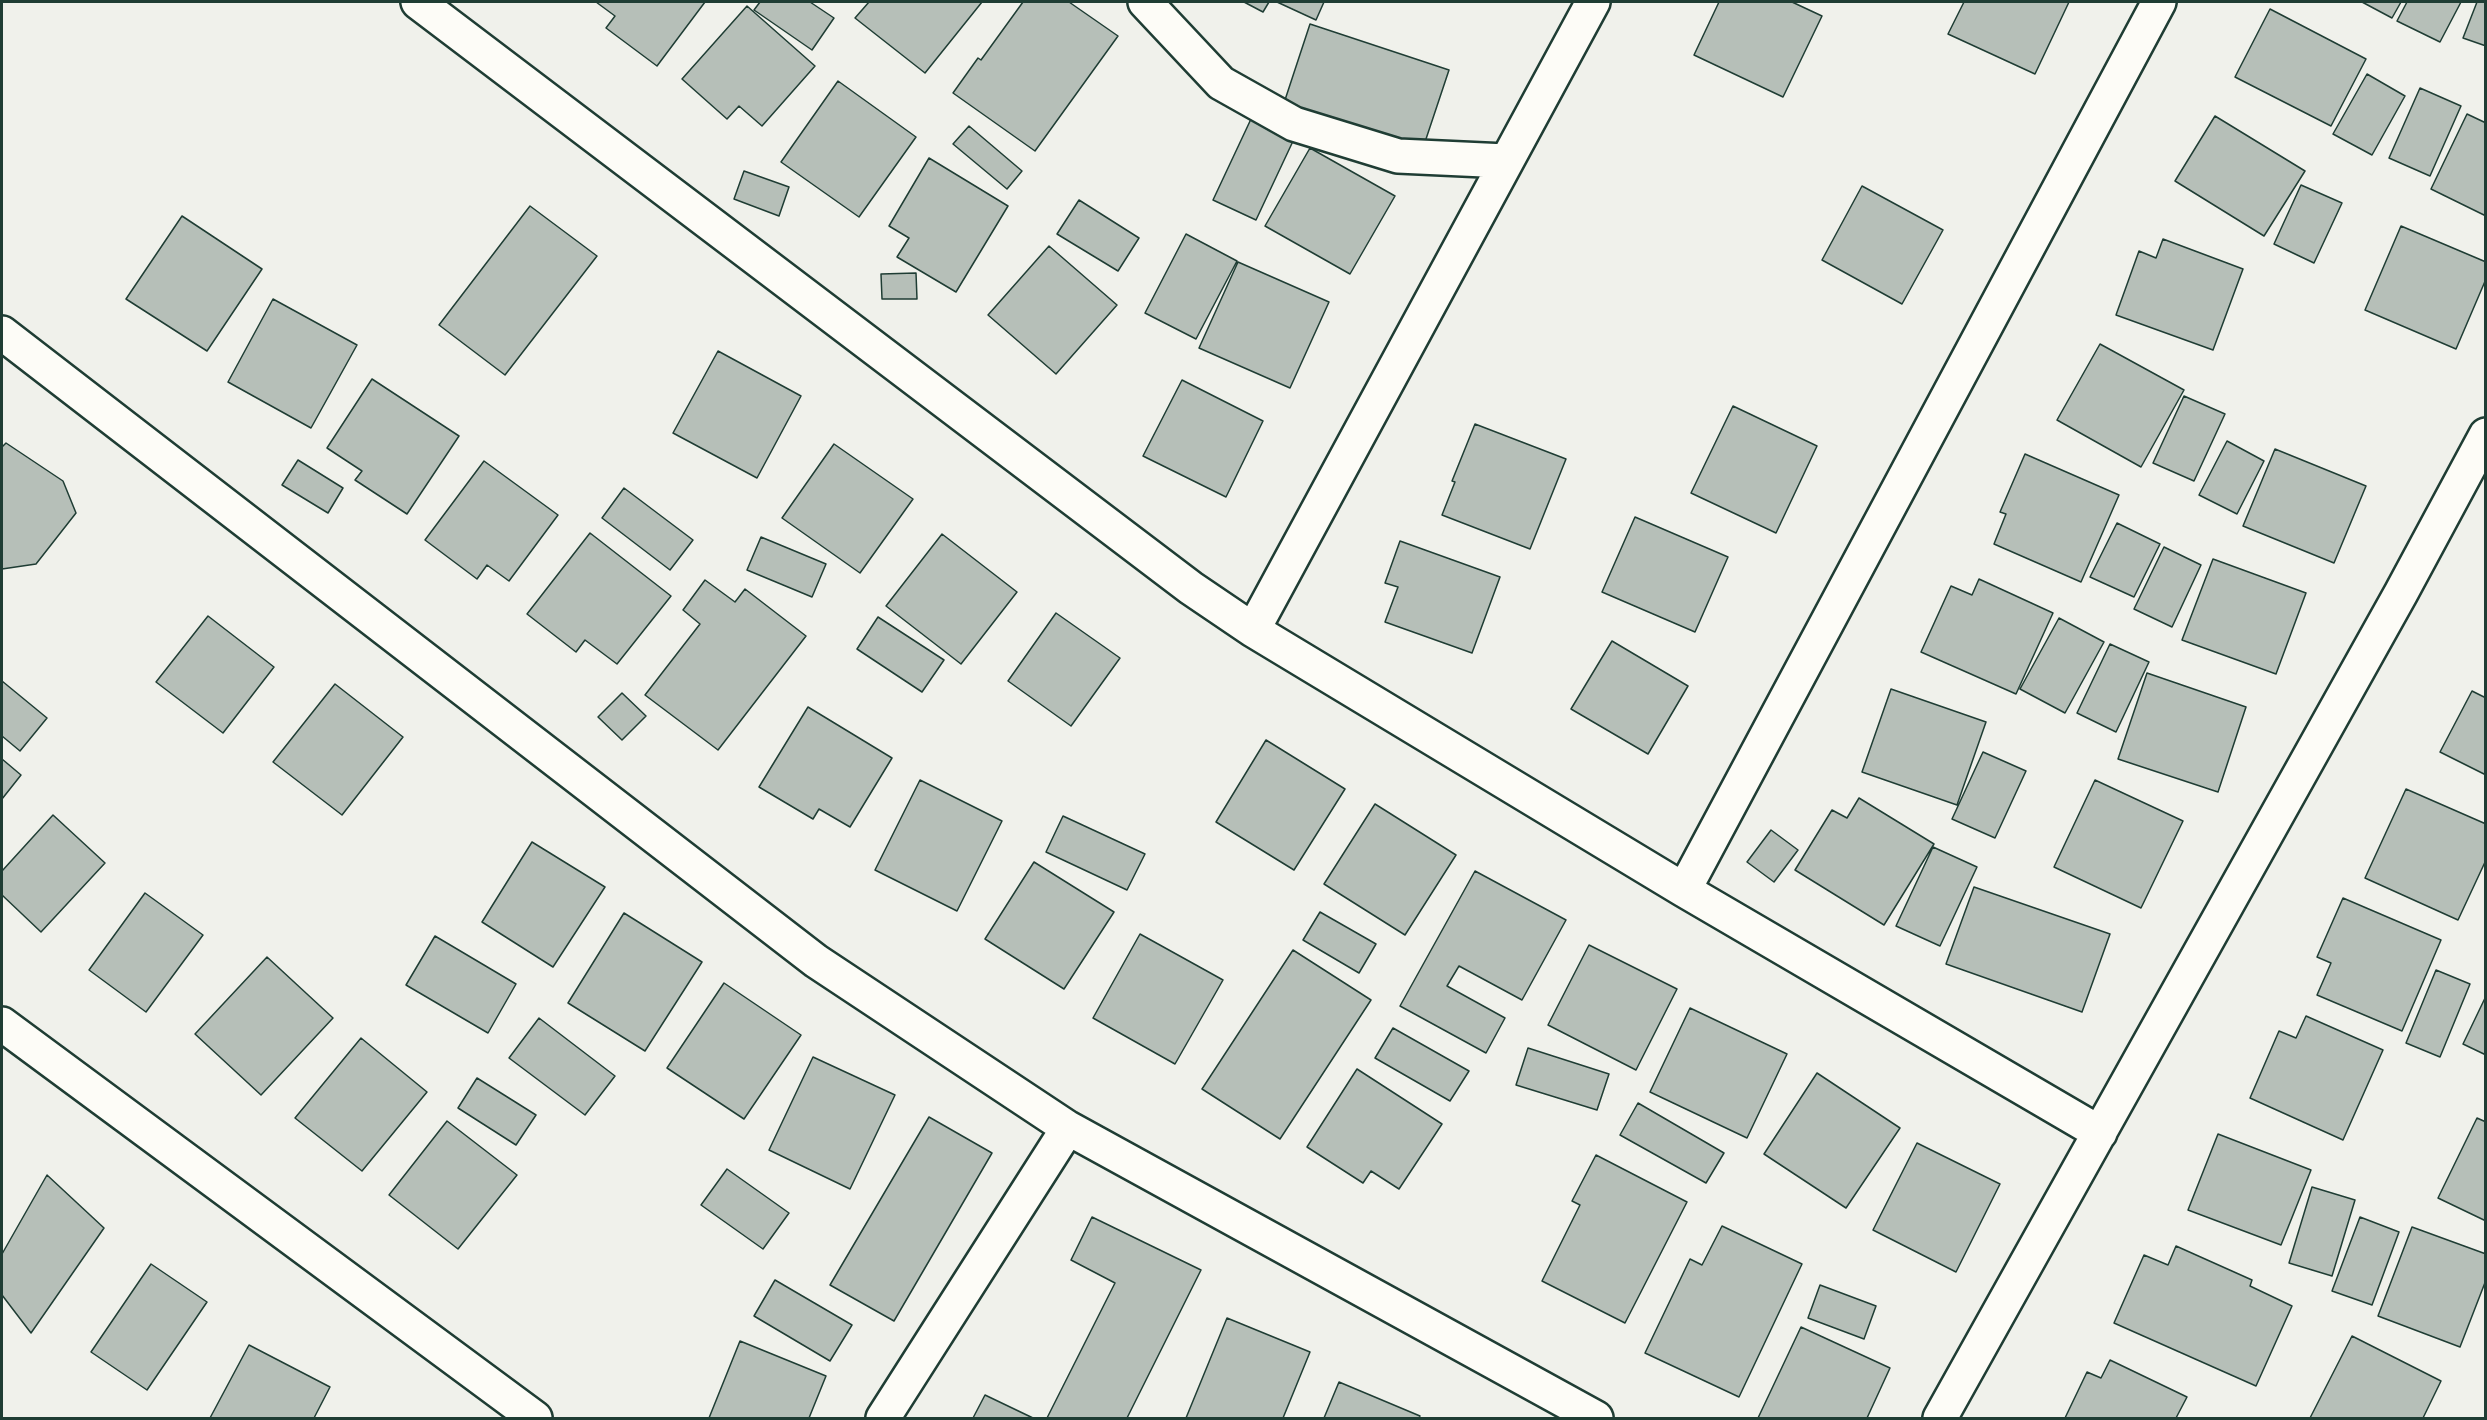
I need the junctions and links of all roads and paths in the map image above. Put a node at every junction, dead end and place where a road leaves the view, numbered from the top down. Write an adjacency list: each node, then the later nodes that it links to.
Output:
1 (418, 2): 8 (street)
2 (1145, 2): 5 (street)
3 (1593, 2): 5 (street)
4 (2159, 2): 9 (street)
5 (1506, 161): 8 (street)
6 (2, 333): 11 (street)
7 (2486, 435): 12 (street)
8 (1252, 630): 9 (street)
9 (1684, 890): 12 (street)
10 (2, 1024): 13 (street)
11 (1068, 1128): 14 (street); 15 (street)
12 (2100, 1132): 16 (street)
13 (535, 1419)
14 (883, 1419)
15 (1596, 1419)
16 (1940, 1419)

